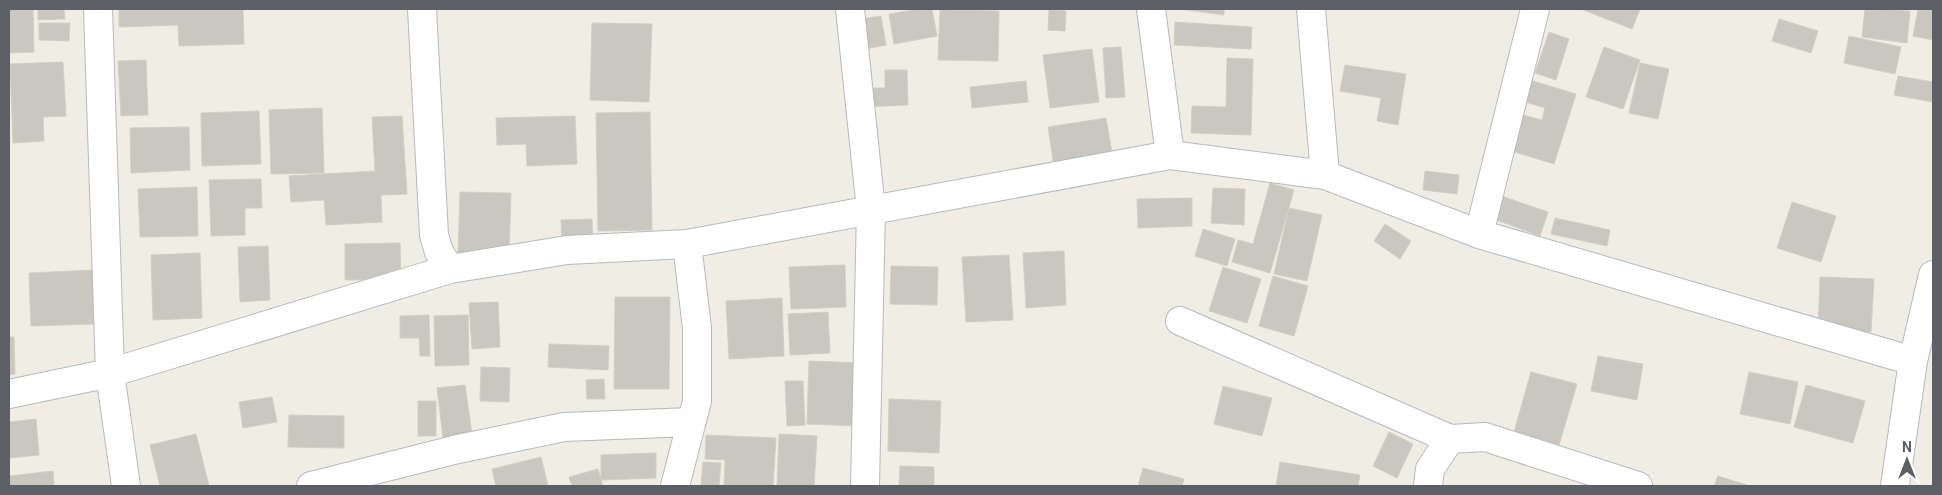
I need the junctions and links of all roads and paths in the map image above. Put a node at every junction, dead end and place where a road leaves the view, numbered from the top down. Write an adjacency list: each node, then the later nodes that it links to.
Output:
1 (98, 9): 16 (street)
2 (422, 9): 12 (street)
3 (850, 9): 9 (street)
4 (1151, 9): 7 (street)
5 (1311, 9): 8 (street)
6 (1535, 9): 10 (street)
7 (1170, 155): 8 (street); 9 (street)
8 (1325, 175): 10 (street)
9 (871, 210): 11 (street); 23 (street)
10 (1479, 234): 15 (street)
11 (686, 244): 12 (street); 18 (street)
12 (450, 270): 16 (street)
13 (1933, 275): 15 (street)
14 (1180, 321): 19 (street)
15 (1913, 361): 26 (street)
16 (110, 373): 17 (street); 20 (street)
17 (9, 394)
18 (691, 422): 21 (street); 22 (street)
19 (1450, 440): 24 (street); 25 (street)
20 (126, 486)
21 (311, 486)
22 (675, 486)
23 (865, 486)
24 (1428, 486)
25 (1638, 486)
26 (1896, 486)

